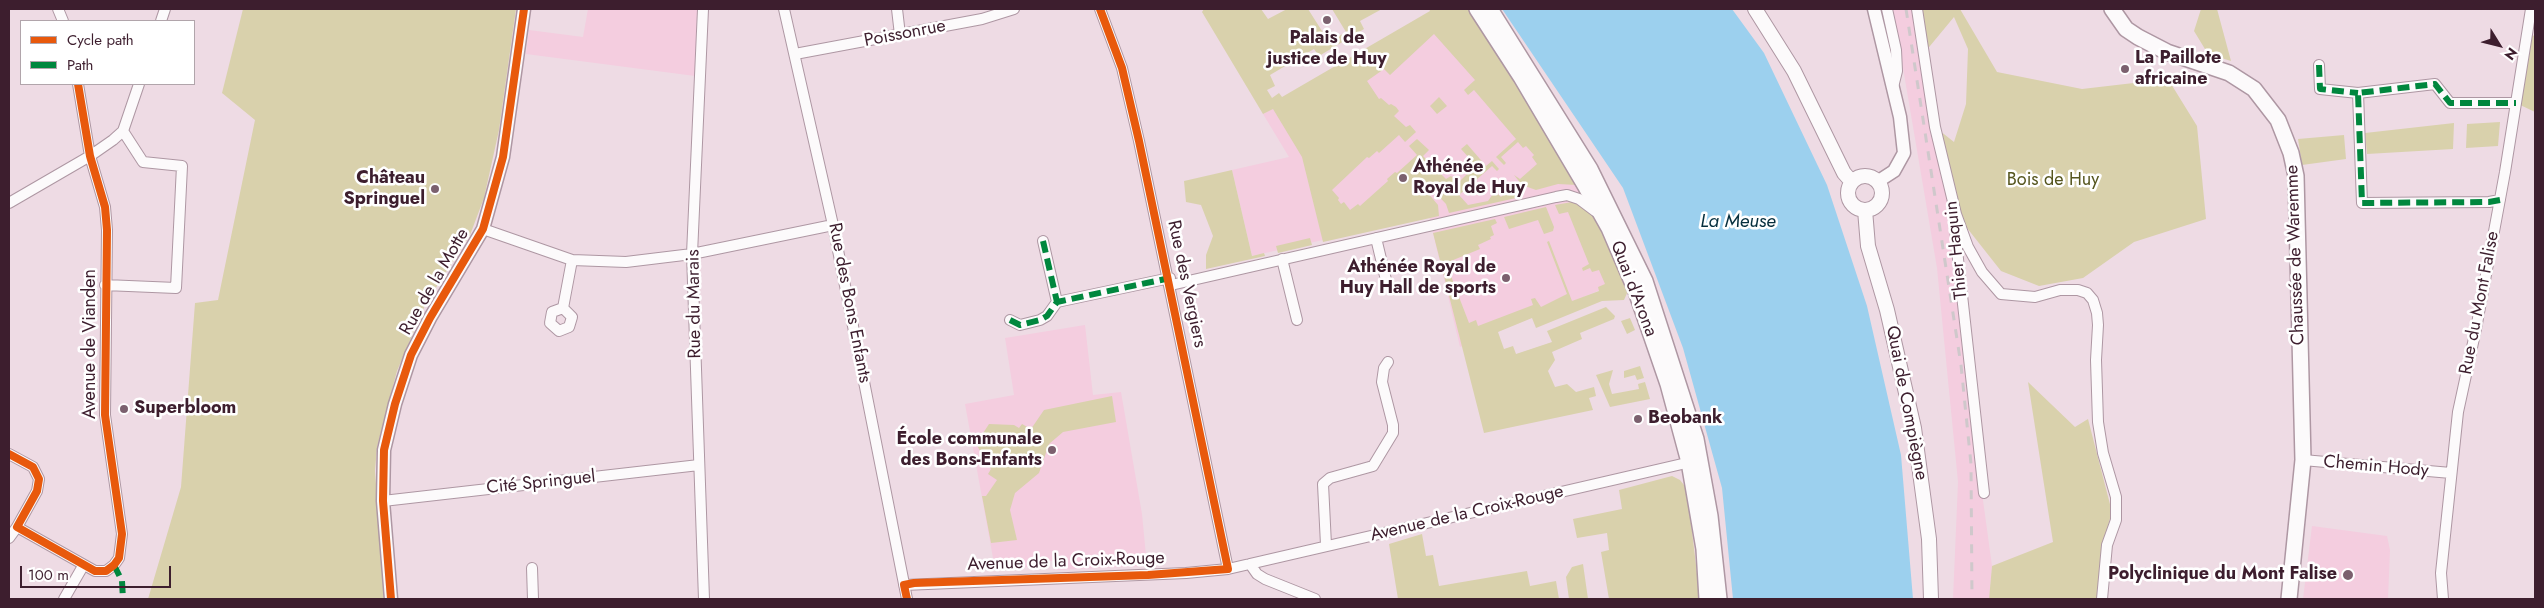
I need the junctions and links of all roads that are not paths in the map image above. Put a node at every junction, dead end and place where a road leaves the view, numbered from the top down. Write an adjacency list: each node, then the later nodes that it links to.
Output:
1 (524, 9): 33 (street, Rue de la Motte)
2 (703, 9): 36 (street, Rue du Marais)
3 (784, 9): 16 (street, Rue des Bons Enfants)
4 (897, 9): 15 (street)
5 (1014, 9): 15 (street, Poissonrue)
6 (1100, 9): 40 (street, Rue des Vergiers)
7 (1477, 9): 31 (main road, Quai d'Arona)
8 (1490, 9): 49 (main road, Quai d'Arona)
9 (1755, 9): 25 (main road)
10 (1874, 9): 20 (street)
11 (1887, 9): 20 (street)
12 (1917, 9): 30 (street, Thier Haquin)
13 (2112, 9): 48 (main road, Chaussée de Waremme)
14 (2531, 9): 22 (street, Rue du Mont Falise)
15 (900, 35): 16 (street, Poissonrue)
16 (795, 54): 32 (street, Rue des Bons Enfants)
17 (2319, 64): 21 (street)
18 (78, 85): 24 (street, Avenue de Vianden)
19 (139, 85): 23 (street)
20 (1893, 88): 26 (street)
21 (2358, 93): 22 (street); 27 (street)
22 (2516, 103): 27 (street, Rue du Mont Falise)
23 (122, 131): 24 (street); 41 (street)
24 (90, 156): 28 (street); 41 (street, Avenue de Vianden)
25 (1852, 182): 26 (main road); 29 (main road)
26 (1878, 182): 29 (main road)
27 (2500, 200): 51 (street, Rue du Mont Falise)
28 (9, 203)
29 (1866, 210): 71 (main road, Quai de Compiègne)
30 (1956, 214): 52 (street, Thier Haquin); 72 (street)
31 (1606, 222): 34 (street); 49 (main road, Quai d'Arona)
32 (833, 225): 36 (street); 61 (street, Rue des Bons Enfants)
33 (483, 229): 38 (street); 53 (street, Rue de la Motte)
34 (1376, 238): 37 (street); 39 (street)
35 (1043, 240): 42 (street)
36 (692, 254): 38 (street); 50 (street, Rue du Marais)
37 (1282, 259): 40 (street); 45 (street)
38 (572, 260): 43 (street)
39 (1386, 280)
40 (1170, 282): 42 (street); 60 (street, Rue des Vergiers)
41 (105, 285): 58 (street, Avenue de Vianden)
42 (1058, 302): 44 (street)
43 (563, 308)
44 (1010, 320)
45 (1297, 320)
46 (1388, 362): 56 (street)
47 (9, 454): 54 (street)
48 (2303, 460): 51 (street, Chemin Hody); 73 (main road, Chaussée de Waremme)
49 (1695, 461): 56 (street, Avenue de la Croix-Rouge); 69 (main road, Quai d'Arona); 70 (main road, Quai d'Arona)
50 (699, 465): 53 (street, Cité Springuel); 66 (street, Rue du Marais)
51 (2451, 473): 74 (street, Rue du Mont Falise)
52 (1984, 493)
53 (383, 501): 64 (street, Rue de la Motte)
54 (18, 527): 55 (street); 58 (street, Avenue de Vianden)
55 (9, 538)
56 (1326, 545): 57 (street, Avenue de la Croix-Rouge)
57 (1250, 564): 60 (street, Avenue de la Croix-Rouge); 62 (street)
58 (84, 566): 63 (street)
59 (532, 568): 65 (street)
60 (1228, 568): 61 (street, Avenue de la Croix-Rouge)
61 (904, 585): 67 (street, Rue des Bons Enfants)
62 (1302, 597): 68 (street)
63 (64, 599)
64 (391, 599)
65 (533, 599)
66 (704, 599)
67 (907, 599)
68 (1314, 599)
69 (1708, 599)
70 (1719, 599)
71 (1931, 599)
72 (2102, 599)
73 (2289, 599)
74 (2443, 599)

